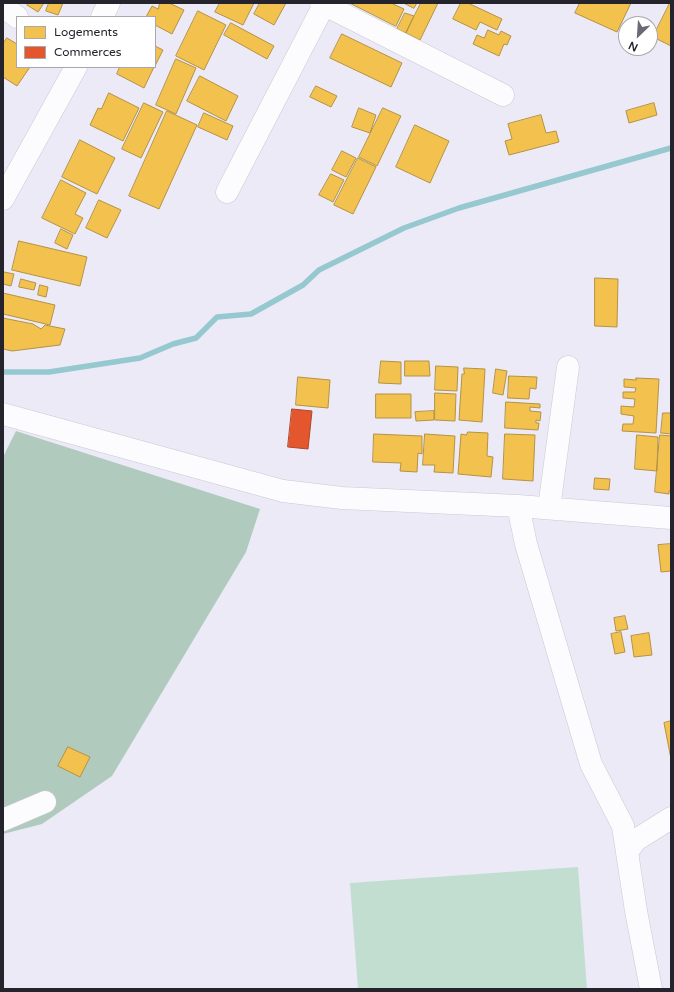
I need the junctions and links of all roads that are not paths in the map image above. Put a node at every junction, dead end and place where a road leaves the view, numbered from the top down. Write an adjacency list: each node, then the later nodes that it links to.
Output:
1 (109, 3): 5 (street)
2 (323, 4): 7 (street); 8 (street)
3 (3, 6): 4 (street)
4 (16, 16)
5 (102, 16)
6 (75, 68): 9 (street)
7 (503, 95)
8 (227, 192)
9 (3, 199)
10 (568, 367): 13 (street)
11 (3, 414): 12 (street)
12 (518, 506): 13 (street); 18 (street)
13 (549, 508): 14 (street)
14 (671, 518)
15 (46, 802): 17 (street)
16 (671, 818): 18 (street)
17 (3, 820)
18 (627, 852): 19 (street)
19 (651, 989)

